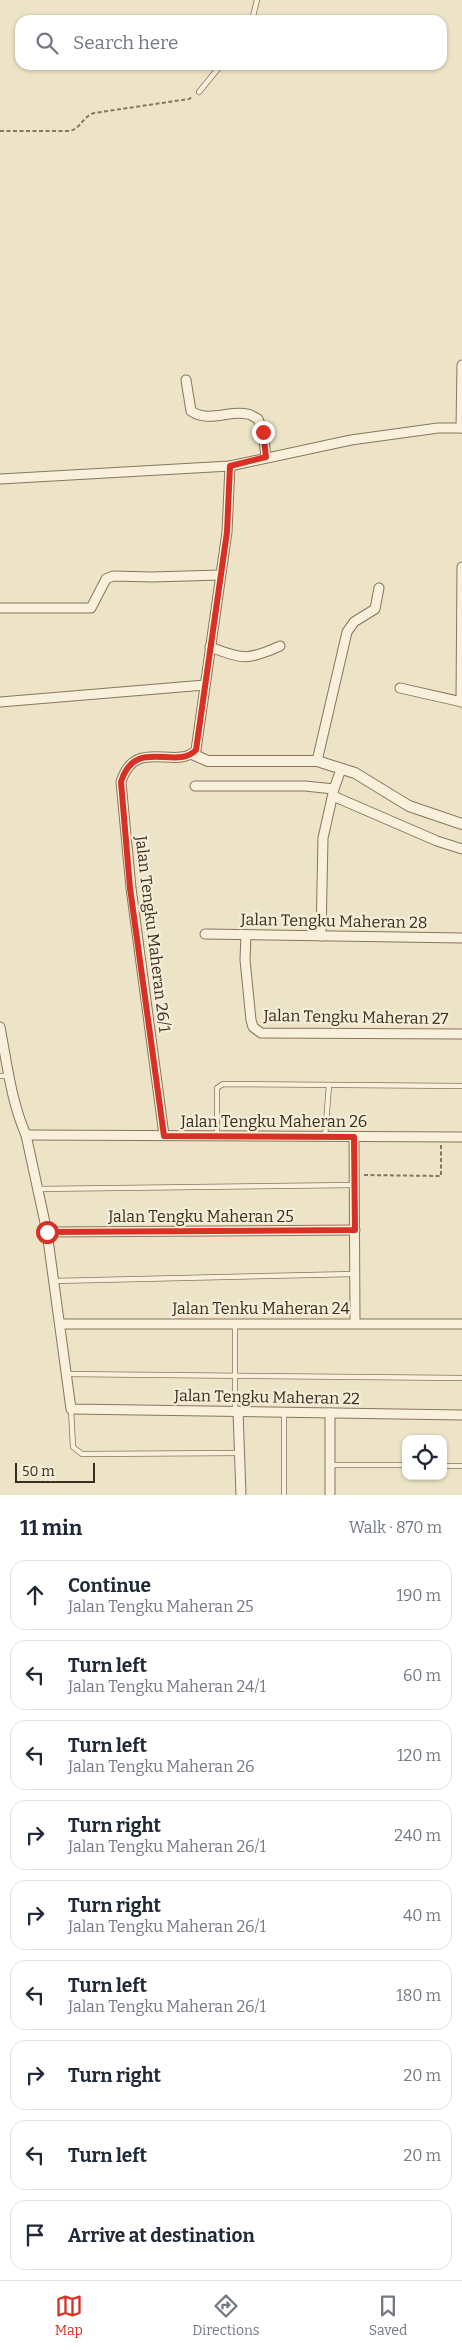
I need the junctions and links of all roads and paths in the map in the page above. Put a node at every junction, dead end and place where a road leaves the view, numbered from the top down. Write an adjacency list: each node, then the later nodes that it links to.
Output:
1 (257, 0): 2 (lane)
2 (253, 15)
3 (217, 70): 4 (lane)
4 (199, 92): 5 (path)
5 (0, 131)
6 (462, 365): 8 (street)
7 (186, 380): 9 (street)
8 (462, 428): 9 (street)
9 (266, 457): 10 (street)
10 (230, 466): 11 (street); 13 (street)
11 (0, 479)
12 (462, 567): 15 (street)
13 (220, 575): 16 (street); 18 (street)
14 (379, 588): 25 (street)
15 (462, 606): 19 (street)
16 (0, 608)
17 (280, 646): 18 (street)
18 (210, 647): 20 (street)
19 (462, 657): 23 (street)
20 (205, 685): 22 (street); 24 (street)
21 (400, 688): 23 (street)
22 (0, 702)
23 (461, 702)
24 (192, 754): 25 (street); 41 (street, Jalan Tengku Maheran 26/1)
25 (317, 762): 26 (street)
26 (341, 768): 28 (street); 29 (street)
27 (195, 786): 28 (street)
28 (333, 793): 30 (street); 33 (street)
29 (460, 821)
30 (462, 849)
31 (205, 934): 32 (street, Jalan Tengku Maheran 28)
32 (246, 934): 33 (street, Jalan Tengku Maheran 28); 36 (street, Jalan Tengku Maheran 27)
33 (321, 936): 34 (street, Jalan Tengku Maheran 28)
34 (462, 938)
35 (0, 1027): 37 (street)
36 (462, 1034)
37 (4, 1076): 40 (street)
38 (329, 1085): 39 (lane); 42 (lane); 43 (lane)
39 (462, 1086)
40 (26, 1135): 41 (street, Jalan Tengku Maheran 26); 49 (street)
41 (164, 1136): 42 (street, Jalan Tengku Maheran 26)
42 (217, 1136): 43 (street, Jalan Tengku Maheran 26)
43 (325, 1136): 44 (street, Jalan Tengku Maheran 26)
44 (354, 1137): 45 (street, Jalan Tengku Maheran 26); 48 (street)
45 (441, 1137): 46 (street, Jalan Tengku Maheran 26); 47 (path)
46 (462, 1137)
47 (361, 1174)
48 (354, 1185): 49 (lane); 50 (street)
49 (37, 1189): 51 (street)
50 (355, 1230): 51 (street, Jalan Tengku Maheran 25); 52 (street)
51 (47, 1232): 53 (street)
52 (354, 1274): 53 (lane); 54 (street)
53 (53, 1281): 55 (street)
54 (355, 1323): 56 (street, Jalan Tenku Maheran 24); 57 (street, Jalan Tenku Maheran 24)
55 (60, 1324): 56 (street, Jalan Tenku Maheran 24); 58 (street)
56 (235, 1324): 59 (lane)
57 (462, 1324)
58 (66, 1374): 59 (lane); 61 (street)
59 (235, 1375): 60 (lane); 62 (lane)
60 (462, 1378)
61 (71, 1409): 62 (street, Jalan Tengku Maheran 22); 66 (lane)
62 (237, 1411): 63 (street, Jalan Tengku Maheran 22); 66 (street)
63 (284, 1412): 64 (street, Jalan Tengku Maheran 22); 72 (lane)
64 (330, 1413): 65 (street, Jalan Tengku Maheran 22); 67 (street)
65 (462, 1415)
66 (241, 1453): 71 (street)
67 (330, 1465): 68 (lane); 73 (street)
68 (402, 1465)
69 (447, 1466): 70 (lane)
70 (462, 1466)
71 (241, 1495)
72 (284, 1495)
73 (330, 1495)

